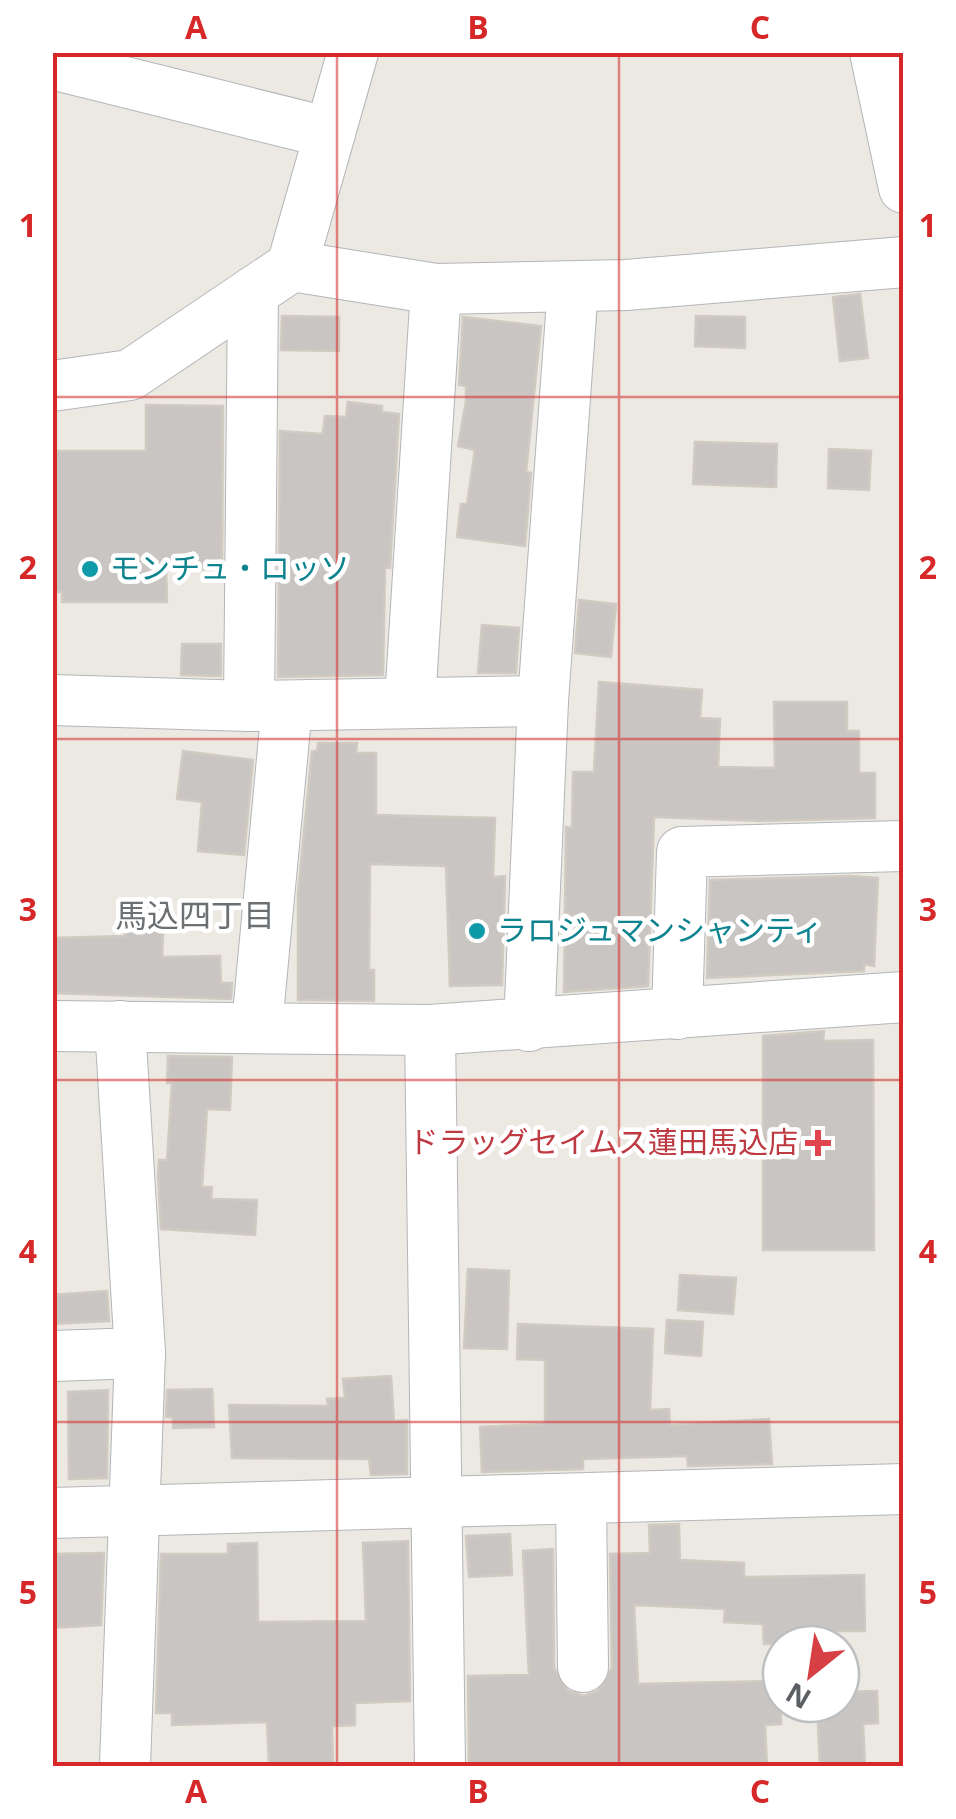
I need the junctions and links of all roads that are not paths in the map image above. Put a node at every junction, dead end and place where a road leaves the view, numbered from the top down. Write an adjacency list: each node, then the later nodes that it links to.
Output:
1 (353, 52): 4 (street)
2 (875, 52): 5 (street)
3 (52, 64): 4 (street)
4 (330, 133): 7 (street)
5 (904, 188)
6 (904, 262): 8 (street)
7 (273, 279): 9 (street); 10 (street); 14 (street)
8 (572, 287): 9 (street); 12 (street)
9 (436, 288): 13 (street)
10 (52, 386)
11 (52, 700): 14 (street)
12 (543, 701): 13 (street); 21 (street)
13 (410, 702): 14 (street)
14 (268, 706): 18 (street)
15 (904, 846): 17 (street)
16 (904, 997): 17 (street)
17 (677, 1014): 21 (street)
18 (257, 1025): 20 (street); 22 (street)
19 (52, 1026): 20 (street)
20 (120, 1026): 23 (street)
21 (528, 1026): 22 (street)
22 (430, 1030): 27 (street)
23 (140, 1354): 24 (street); 28 (street)
24 (52, 1356)
25 (904, 1489): 26 (street)
26 (581, 1499): 27 (street); 30 (street)
27 (434, 1502): 28 (street); 32 (street)
28 (134, 1510): 29 (street); 31 (street)
29 (52, 1513)
30 (584, 1668)
31 (125, 1766)
32 (440, 1766)

